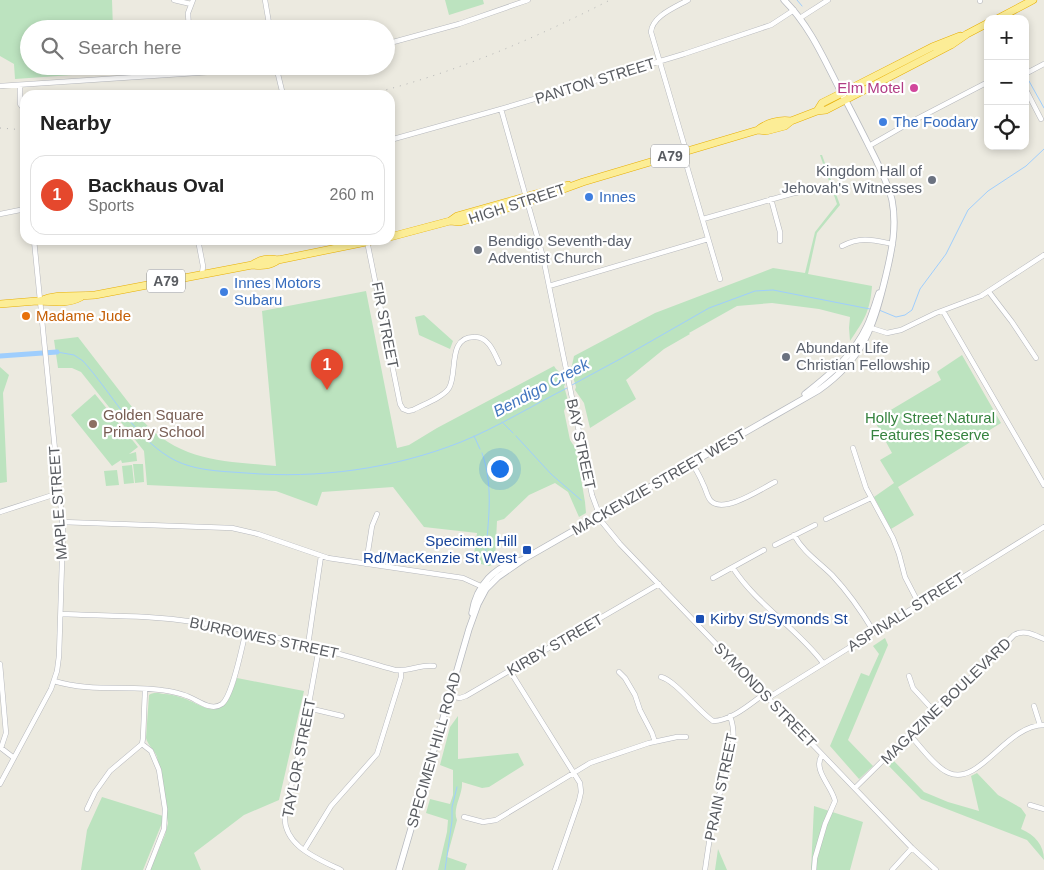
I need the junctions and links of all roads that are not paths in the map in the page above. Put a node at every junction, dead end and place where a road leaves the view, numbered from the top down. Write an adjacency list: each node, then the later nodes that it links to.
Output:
1 (174, 0): 8 (street)
2 (265, 0): 13 (street)
3 (528, 0): 16 (street)
4 (688, 0): 17 (street)
5 (784, 0): 9 (main road, MACKENZIE STREET WEST)
6 (828, 0): 11 (street)
7 (1033, 0): 10 (highway)
8 (192, 2): 12 (street)
9 (794, 10): 11 (main road, MACKENZIE STREET WEST); 17 (street, PANTON STREET)
10 (1005, 15)
11 (800, 18): 28 (main road, MACKENZIE STREET WEST)
12 (188, 20)
13 (268, 20)
14 (984, 25): 15 (highway, HIGH STREET / A79)
15 (967, 34): 28 (highway, HIGH STREET / A79); 30 (highway, HIGH STREET / A79)
16 (395, 42)
17 (660, 62): 32 (street, PANTON STREET); 37 (street)
18 (1044, 64): 19 (street)
19 (1029, 72)
20 (167, 75): 24 (street)
21 (278, 75): 27 (street)
22 (984, 84): 36 (street)
23 (0, 86): 24 (street)
24 (20, 86): 25 (street)
25 (20, 90)
26 (20, 90): 31 (street)
27 (282, 90)
28 (842, 93): 30 (main road, MACKENZIE STREET WEST); 33 (highway, HIGH STREET / A79)
29 (1029, 96): 34 (street)
30 (845, 100): 33 (highway, HIGH STREET / A79); 36 (main road, MACKENZIE STREET WEST)
31 (20, 104)
32 (501, 109): 35 (street, PANTON STREET); 39 (street, BAY STREET)
33 (817, 111): 37 (highway, HIGH STREET / A79)
34 (1041, 118)
35 (395, 139)
36 (869, 146): 47 (main road, MACKENZIE STREET WEST)
37 (685, 152): 39 (highway, HIGH STREET / A79); 43 (street)
38 (802, 192): 40 (street)
39 (527, 199): 44 (highway, HIGH STREET / A79); 56 (street, BAY STREET)
40 (771, 199): 43 (street); 46 (street)
41 (20, 210): 42 (street)
42 (0, 214)
43 (703, 219): 45 (street)
44 (395, 236)
45 (708, 239): 55 (street); 56 (street)
46 (780, 241)
47 (893, 244): 52 (street); 61 (main road, MACKENZIE STREET WEST)
48 (34, 245): 58 (street, MAPLE STREET)
49 (199, 245): 54 (street)
50 (348, 245): 54 (highway, A79)
51 (368, 245): 63 (street, FIR STREET)
52 (842, 246)
53 (1044, 255): 57 (street)
54 (202, 274): 58 (highway, A79)
55 (720, 279)
56 (548, 286): 72 (street, BAY STREET)
57 (989, 292): 60 (street); 62 (street)
58 (40, 301): 59 (highway, A79); 68 (street, MAPLE STREET)
59 (0, 304)
60 (942, 311): 61 (street); 67 (street)
61 (869, 327): 65 (main road, MACKENZIE STREET WEST)
62 (1036, 358)
63 (499, 363)
64 (853, 448): 69 (street)
65 (692, 463): 66 (street); 72 (main road, MACKENZIE STREET WEST)
66 (775, 482)
67 (1044, 485)
68 (59, 493): 70 (street); 74 (street, MAPLE STREET)
69 (871, 498): 73 (street); 86 (street)
70 (0, 512)
71 (377, 514): 81 (street)
72 (599, 516): 84 (street, SYMONDS STREET); 85 (main road, MACKENZIE STREET WEST)
73 (826, 519)
74 (62, 522): 80 (street); 87 (street, MAPLE STREET)
75 (815, 525): 77 (street)
76 (1044, 527): 86 (street, ASPINALL STREET)
77 (794, 536): 78 (street); 89 (street)
78 (775, 545)
79 (764, 550): 82 (street)
80 (321, 556): 81 (street); 91 (street)
81 (366, 564): 85 (street)
82 (733, 568): 83 (street); 93 (street)
83 (713, 578)
84 (659, 584): 97 (street, KIRBY STREET); 104 (street, SYMONDS STREET)
85 (484, 587): 103 (main road, SPECIMEN HILL ROAD)
86 (919, 604): 89 (street, ASPINALL STREET)
87 (61, 614): 88 (street, BURROWES STREET); 101 (street, MAPLE STREET)
88 (246, 631): 91 (street, BURROWES STREET); 102 (street)
89 (874, 632): 93 (street, ASPINALL STREET)
90 (1044, 639): 107 (street, MAGAZINE BOULEVARD)
91 (308, 645): 92 (street, BURROWES STREET)
92 (319, 648): 96 (street, BURROWES STREET); 106 (street, TAYLOR STREET)
93 (823, 663): 104 (street, ASPINALL STREET)
94 (0, 664): 115 (street)
95 (434, 666): 96 (street, BURROWES STREET)
96 (401, 670): 126 (street)
97 (510, 671): 103 (street, KIRBY STREET); 118 (street)
98 (618, 672): 113 (street)
99 (909, 676): 107 (street)
100 (661, 677): 109 (street)
101 (54, 681): 102 (street); 117 (street, MAPLE STREET)
102 (145, 690): 114 (street)
103 (450, 696): 129 (main road, SPECIMEN HILL ROAD)
104 (766, 696): 109 (street, PRAIN STREET); 116 (street, SYMONDS STREET)
105 (1034, 706): 110 (street)
106 (308, 708): 108 (street); 126 (street, TAYLOR STREET)
107 (934, 710): 111 (street, MAGAZINE BOULEVARD)
108 (342, 716)
109 (730, 716): 131 (street, PRAIN STREET)
110 (1042, 725): 111 (street)
111 (910, 735): 120 (street, MAGAZINE BOULEVARD)
112 (686, 737): 113 (street)
113 (655, 742): 118 (street)
114 (142, 744): 122 (street); 127 (street)
115 (1, 748): 117 (street)
116 (822, 755): 120 (street, SYMONDS STREET); 132 (street)
117 (14, 758): 119 (street, MAPLE STREET)
118 (574, 772): 124 (street); 130 (street)
119 (0, 784)
120 (855, 788): 125 (street, SYMONDS STREET)
121 (1030, 805): 123 (street)
122 (87, 809)
123 (1044, 809)
124 (464, 817)
125 (912, 848): 133 (street); 134 (street, SYMONDS STREET)
126 (304, 850): 128 (street, TAYLOR STREET)
127 (148, 870)
128 (341, 870)
129 (399, 870)
130 (555, 870)
131 (705, 870)
132 (814, 870)
133 (892, 870)
134 (936, 870)

